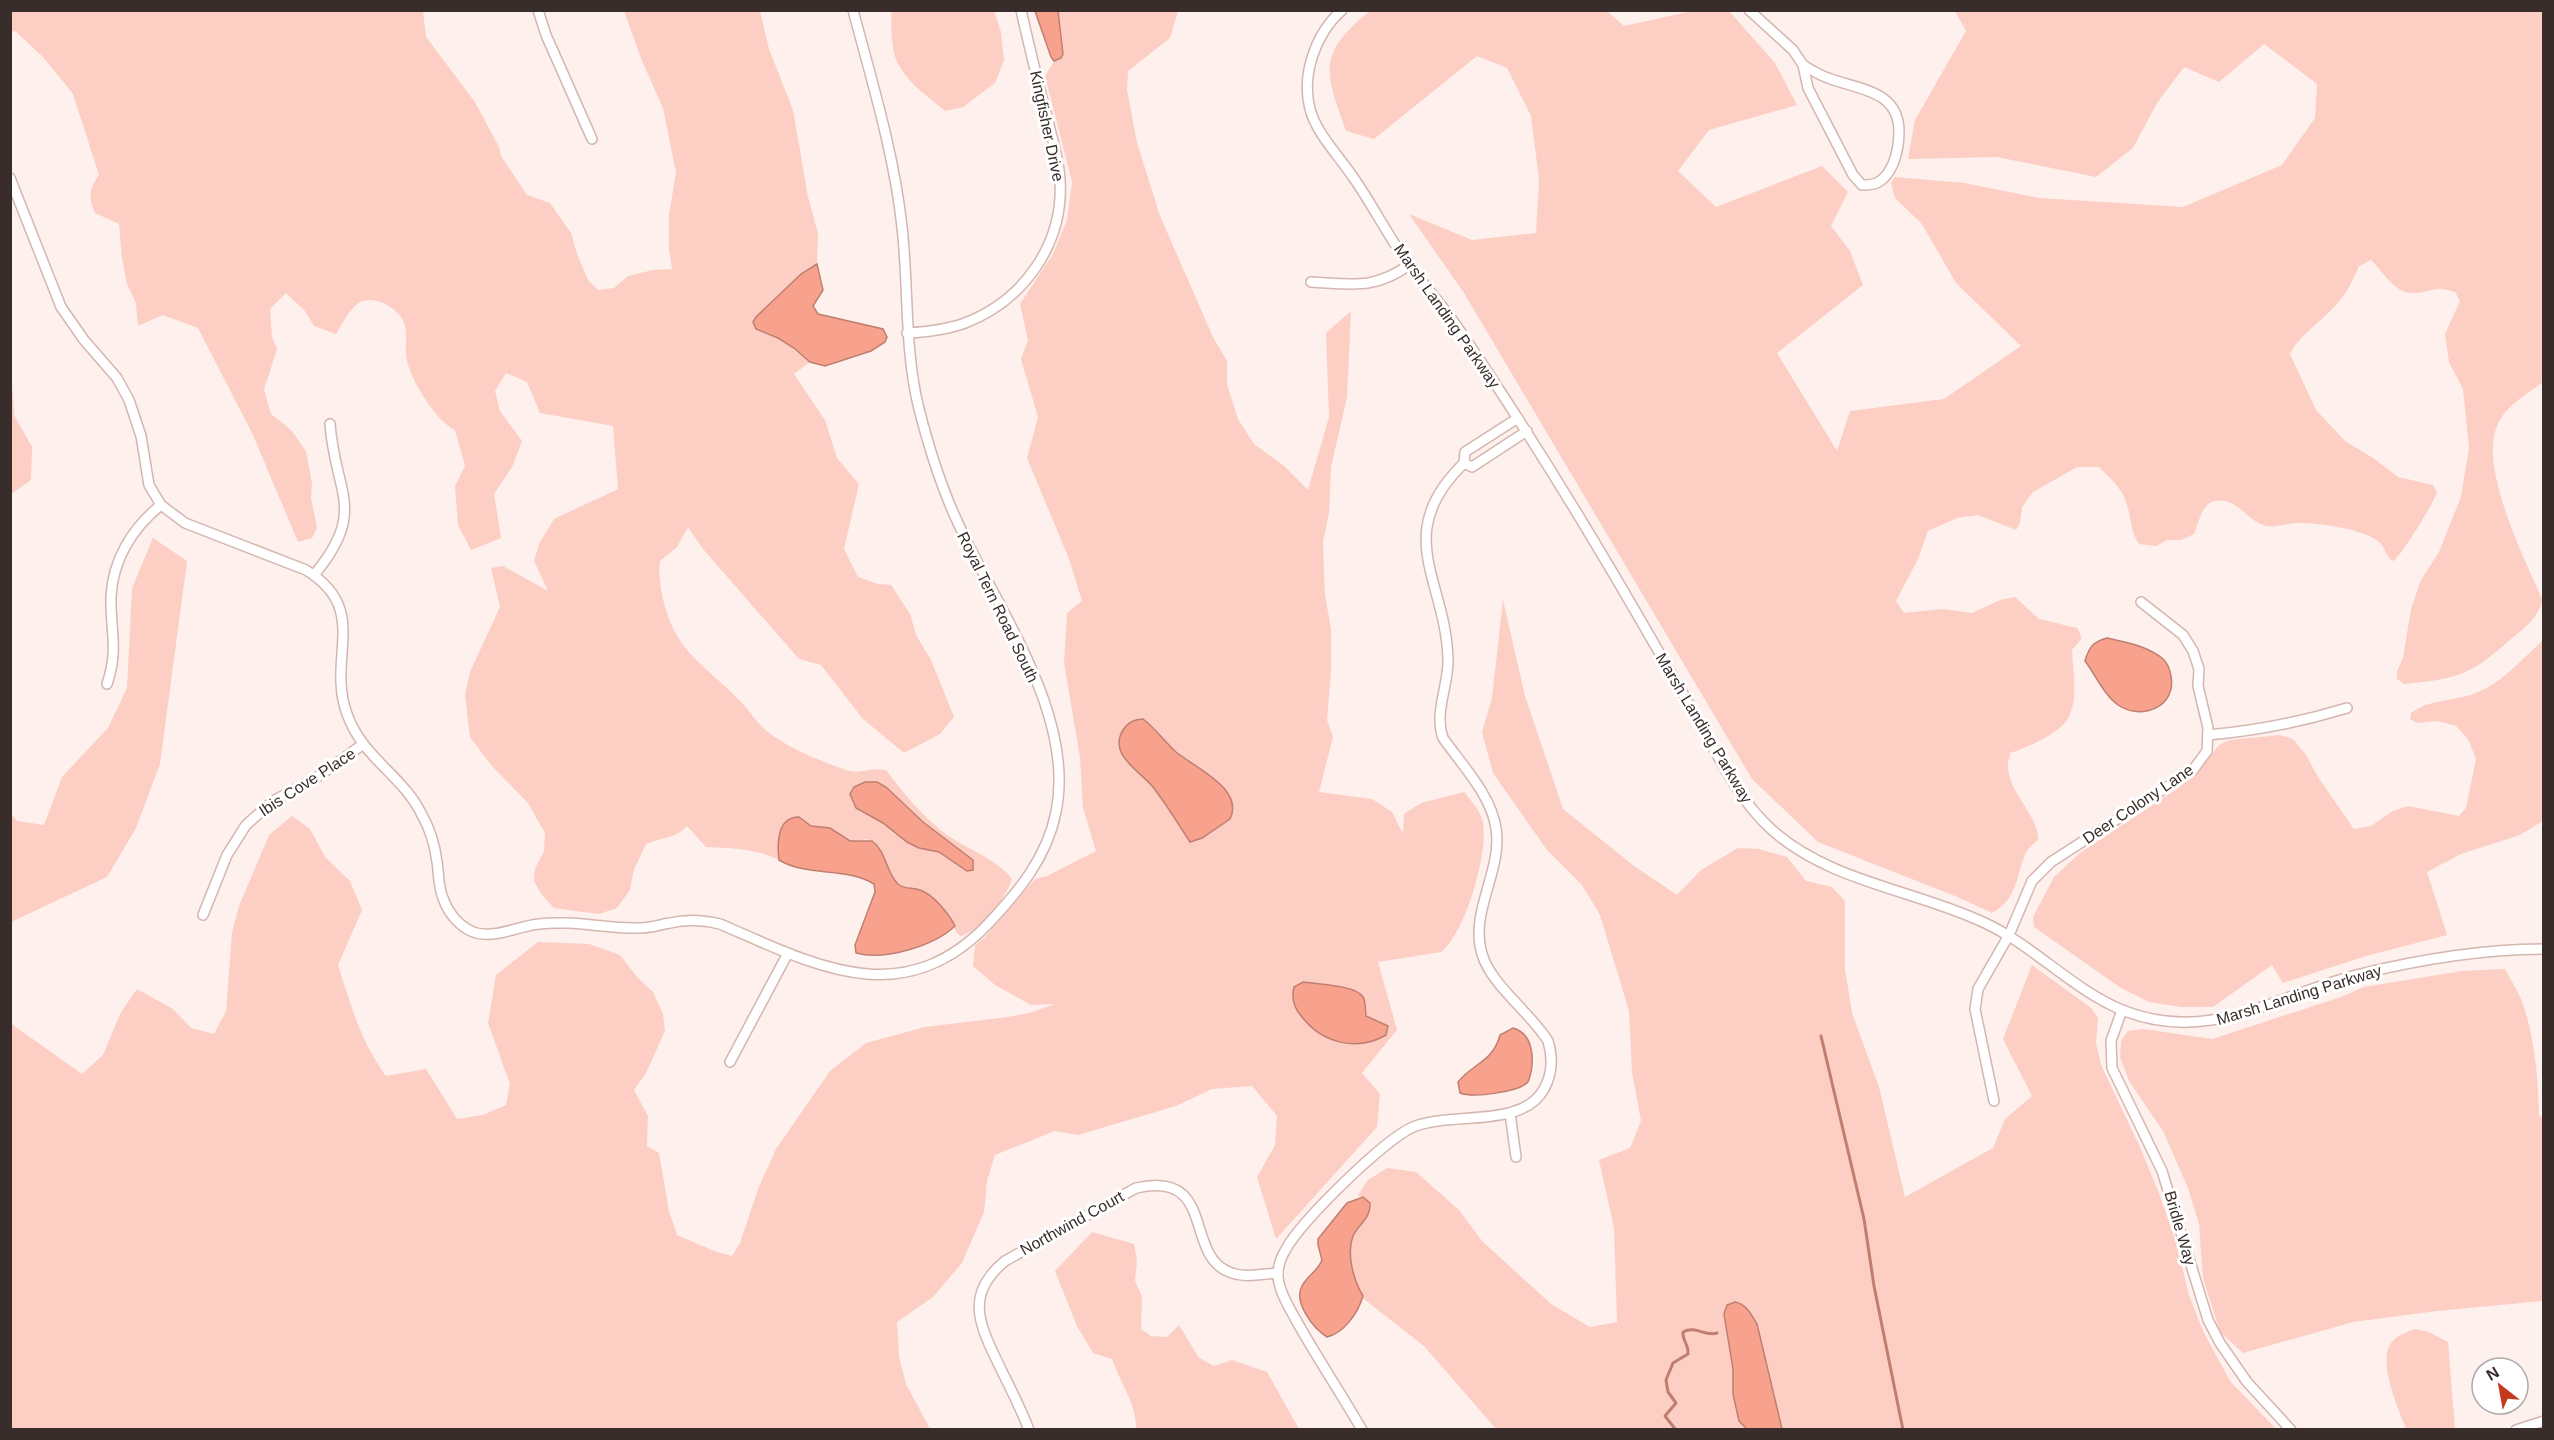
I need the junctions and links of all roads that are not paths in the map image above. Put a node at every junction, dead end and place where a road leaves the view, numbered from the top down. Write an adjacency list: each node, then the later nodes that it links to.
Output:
1 (538, 10): 7 (street)
2 (853, 10): 11 (street, Royal Tern Road South)
3 (1021, 10): 11 (street, Kingfisher Drive)
4 (1342, 10): 9 (street, Marsh Landing Parkway)
5 (1749, 10): 6 (street)
6 (1803, 65): 6 (street)
7 (592, 139)
8 (10, 178): 18 (street, Royal Tern Road South)
9 (1409, 265): 10 (street); 12 (street, Marsh Landing Parkway)
10 (1311, 282)
11 (907, 333): 28 (street, Royal Tern Road South)
12 (1518, 418): 14 (street, Marsh Landing Parkway); 15 (street)
13 (330, 424): 19 (street)
14 (1527, 431): 16 (street); 26 (street, Marsh Landing Parkway)
15 (1485, 438): 16 (street); 17 (street)
16 (1494, 452): 17 (street)
17 (1464, 463): 32 (street)
18 (161, 506): 19 (street, Royal Tern Road South); 21 (street)
19 (314, 575): 24 (street, Royal Tern Road South)
20 (2141, 602): 23 (street, Deer Colony Lane)
21 (107, 684)
22 (2347, 708): 23 (street)
23 (2208, 735): 26 (street, Deer Colony Lane)
24 (362, 746): 25 (street, Ibis Cove Place); 28 (street, Royal Tern Road South)
25 (203, 915)
26 (2009, 935): 29 (street, Marsh Landing Parkway); 31 (street, Deer Colony Lane)
27 (2544, 949): 29 (street, Marsh Landing Parkway)
28 (788, 953): 30 (street)
29 (2122, 1010): 38 (street, Bridle Way)
30 (730, 1062)
31 (1994, 1101)
32 (1510, 1113): 33 (street); 34 (street)
33 (1516, 1157)
34 (1278, 1273): 36 (street, Northwind Court); 37 (street)
35 (2544, 1421): 39 (street)
36 (1029, 1430)
37 (1362, 1430)
38 (2291, 1430)
39 (2516, 1430)

